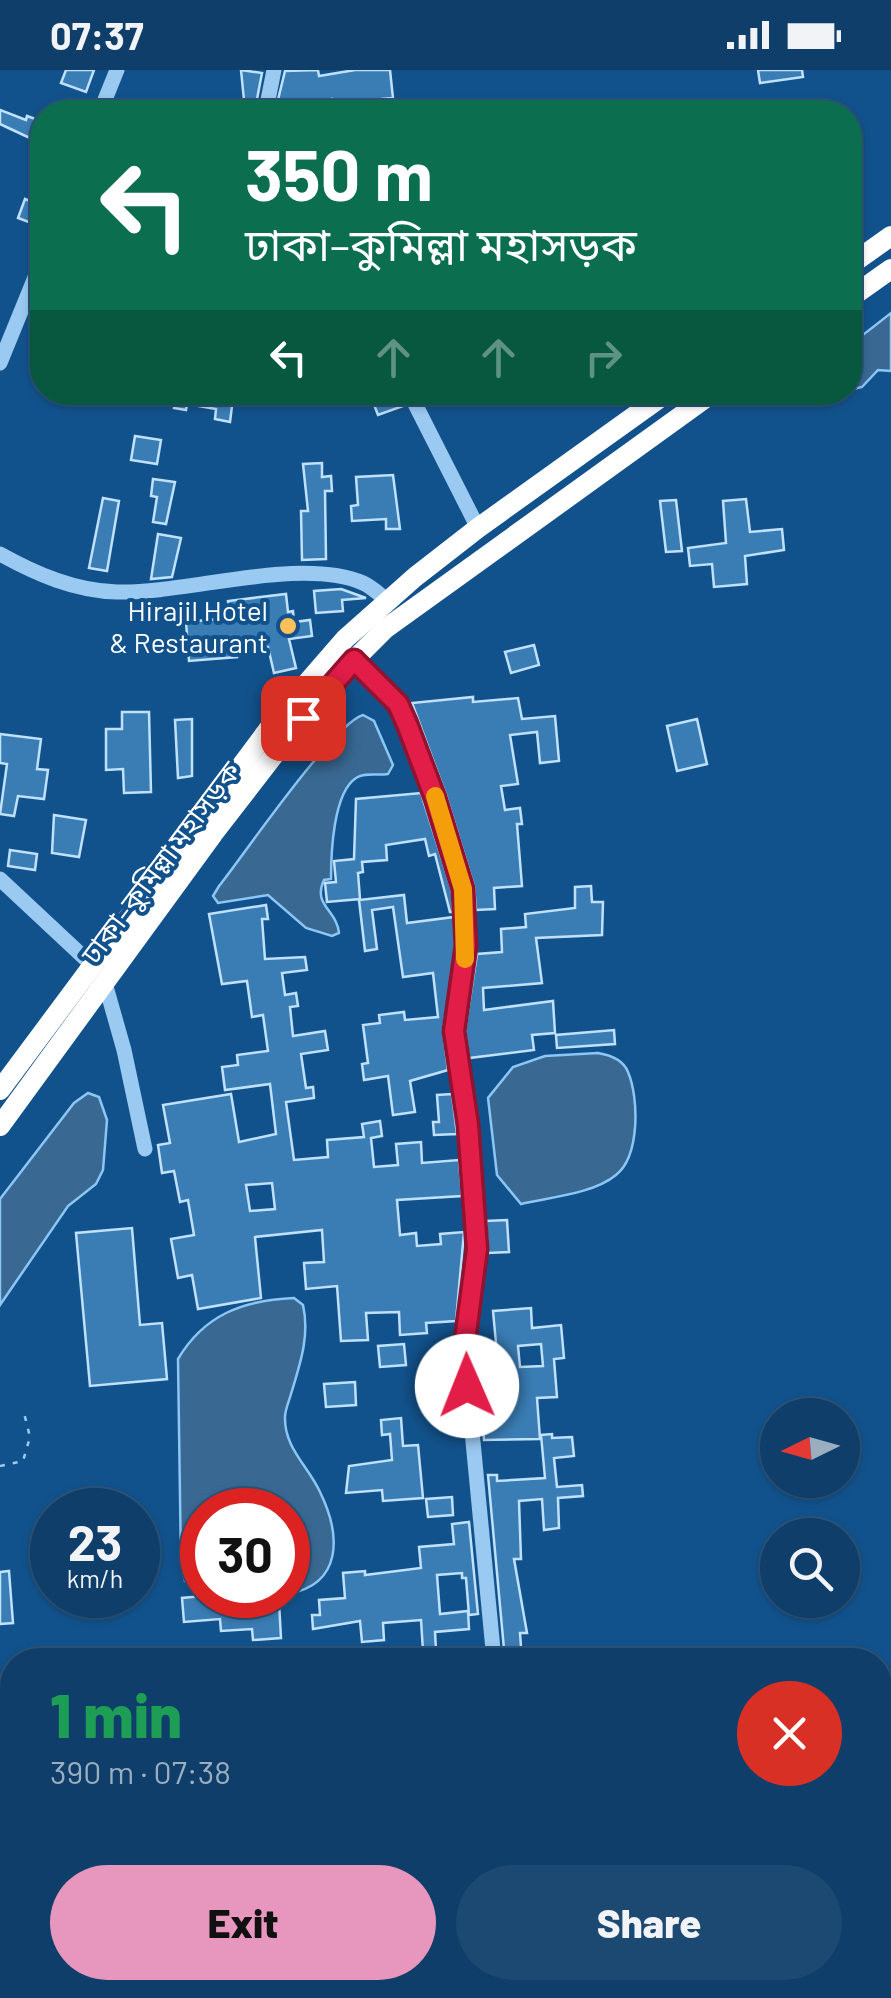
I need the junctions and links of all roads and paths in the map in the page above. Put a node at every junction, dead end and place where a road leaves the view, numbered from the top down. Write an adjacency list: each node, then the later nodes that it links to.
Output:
1 (117, 70): 3 (street)
2 (274, 70): 4 (street)
3 (105, 100)
4 (268, 100)
5 (891, 236): 6 (highway)
6 (862, 257)
7 (891, 269): 9 (highway)
8 (30, 289): 10 (street)
9 (862, 290)
10 (0, 363)
11 (416, 405): 14 (street)
12 (650, 405): 14 (highway, ঢাকা–কুমিল্লা মহাসড়ক)
13 (696, 405): 17 (highway, ঢাকা–কুমিল্লা মহাসড়ক)
14 (478, 528): 16 (highway, ঢাকা–কুমিল্লা মহাসড়ক)
15 (0, 554): 16 (street)
16 (388, 601): 19 (highway, ঢাকা–কুমিল্লা মহাসড়ক)
17 (354, 660): 20 (highway, ঢাকা–কুমিল্লা মহাসড়ক); 26 (street)
18 (0, 879): 19 (street)
19 (91, 964): 21 (highway, ঢাকা–কুমিল্লা মহাসড়ক)
20 (104, 982): 22 (highway, ঢাকা–কুমিল্লা মহাসড়ক); 23 (street)
21 (0, 1090)
22 (0, 1126)
23 (145, 1148)
24 (23, 1409): 25 (path)
25 (0, 1466)
26 (493, 1648)

